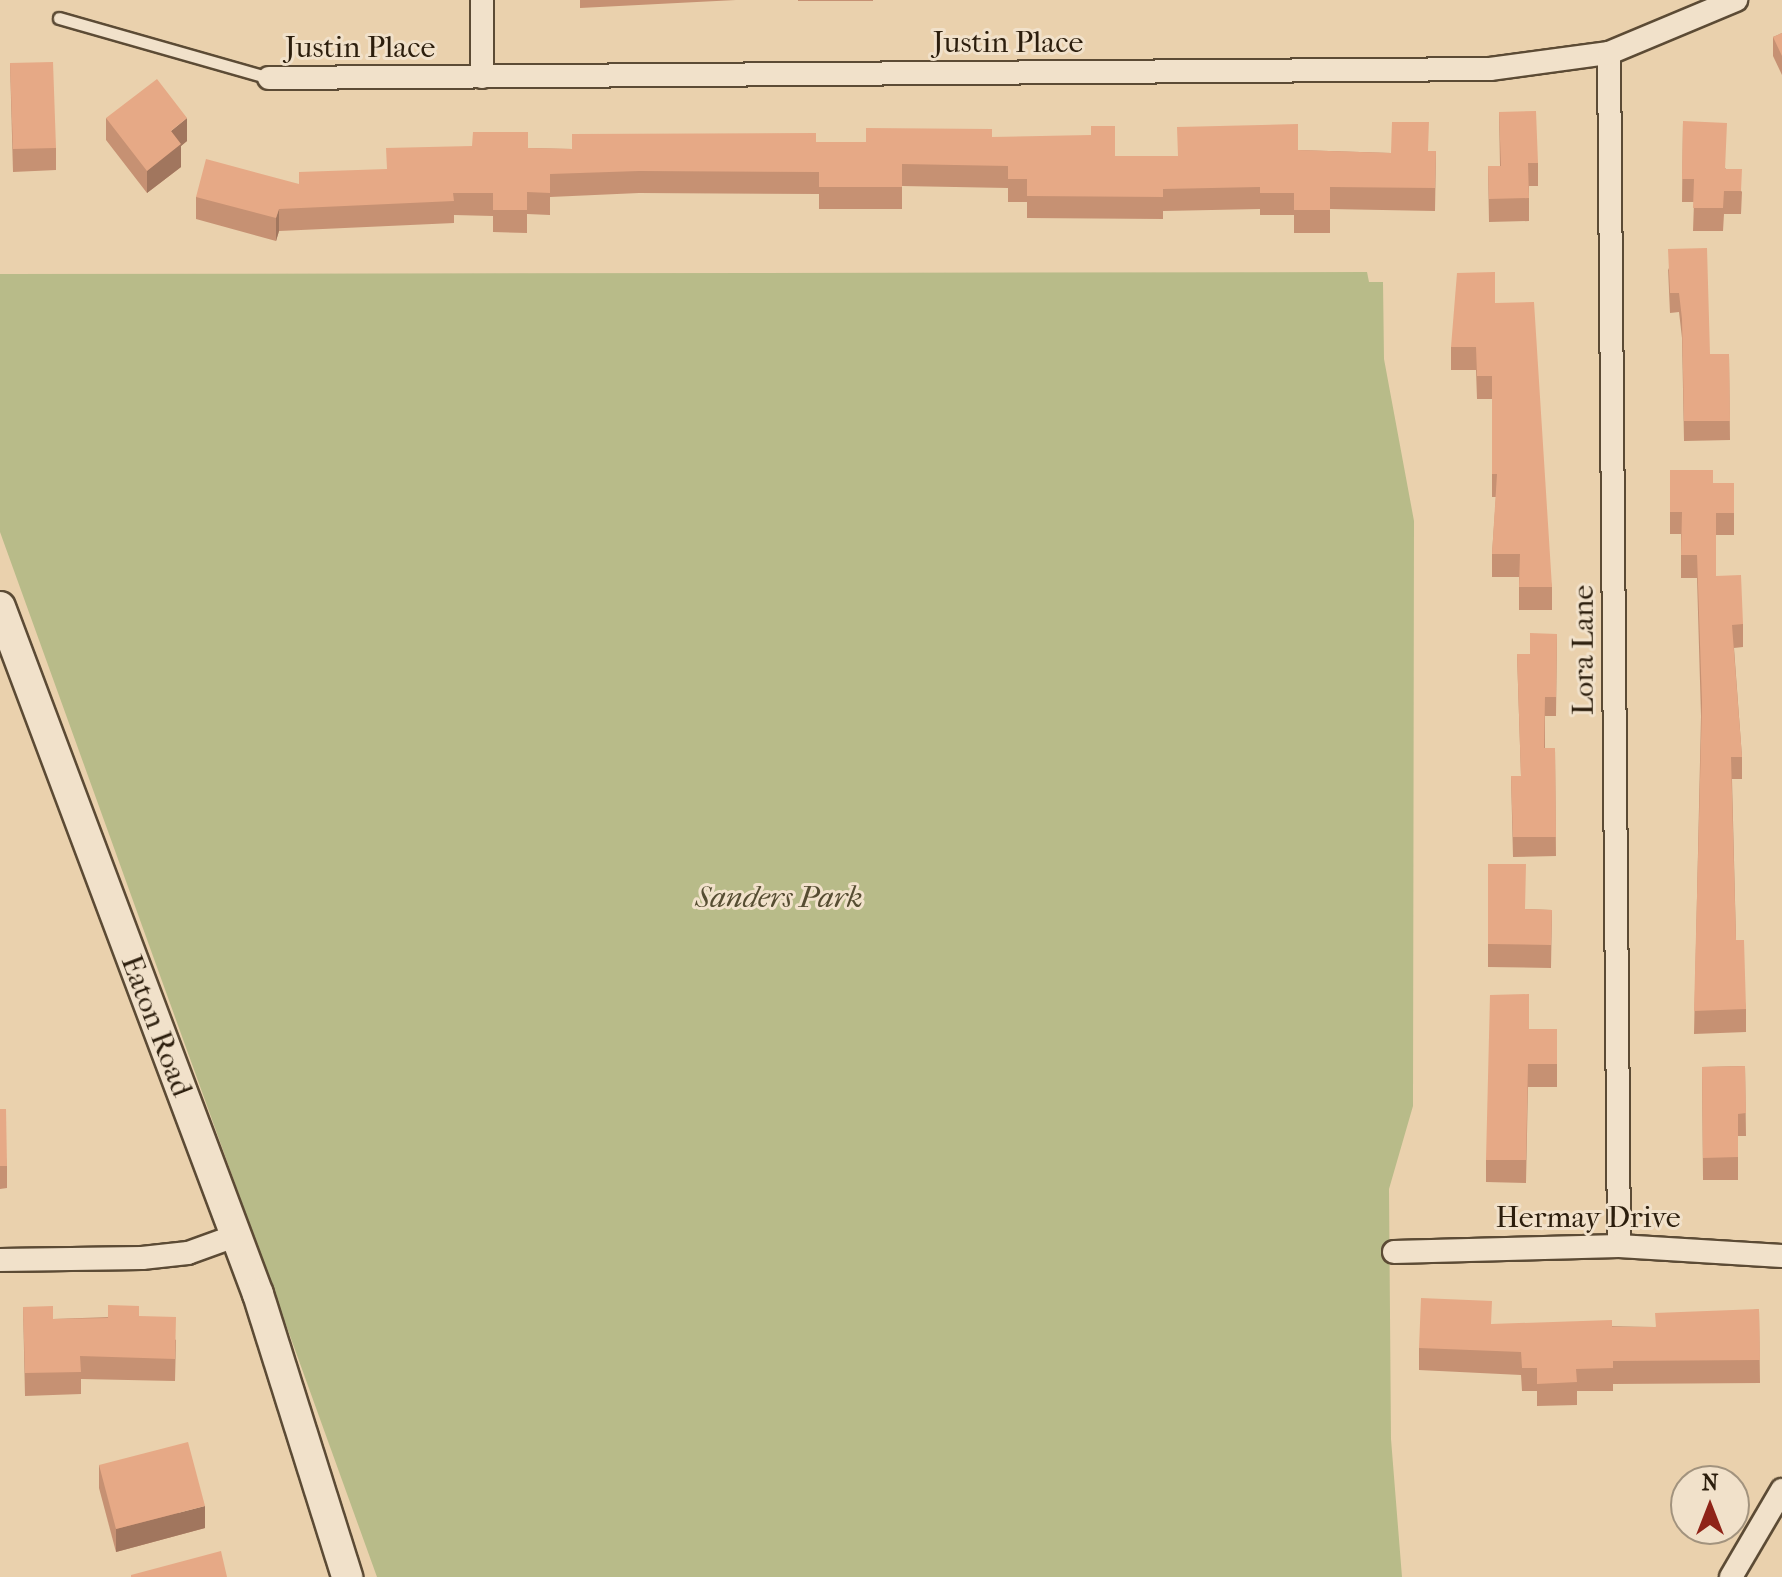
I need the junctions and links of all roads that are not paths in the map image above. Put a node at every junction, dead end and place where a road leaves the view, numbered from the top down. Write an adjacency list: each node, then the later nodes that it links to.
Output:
1 (482, 0): 5 (street)
2 (1736, 0): 4 (street, Justin Place)
3 (59, 18): 6 (lane)
4 (1609, 53): 5 (street, Justin Place); 9 (street, Lora Lane)
5 (482, 77): 6 (street, Justin Place)
6 (269, 78)
7 (0, 607): 8 (street, Eaton Road)
8 (235, 1236): 12 (street); 14 (street, Eaton Road)
9 (1619, 1246): 10 (street, Hermay Drive); 11 (street, Hermay Drive)
10 (1394, 1252)
11 (1782, 1256)
12 (0, 1260)
13 (1782, 1490): 15 (street)
14 (347, 1577)
15 (1731, 1577)

